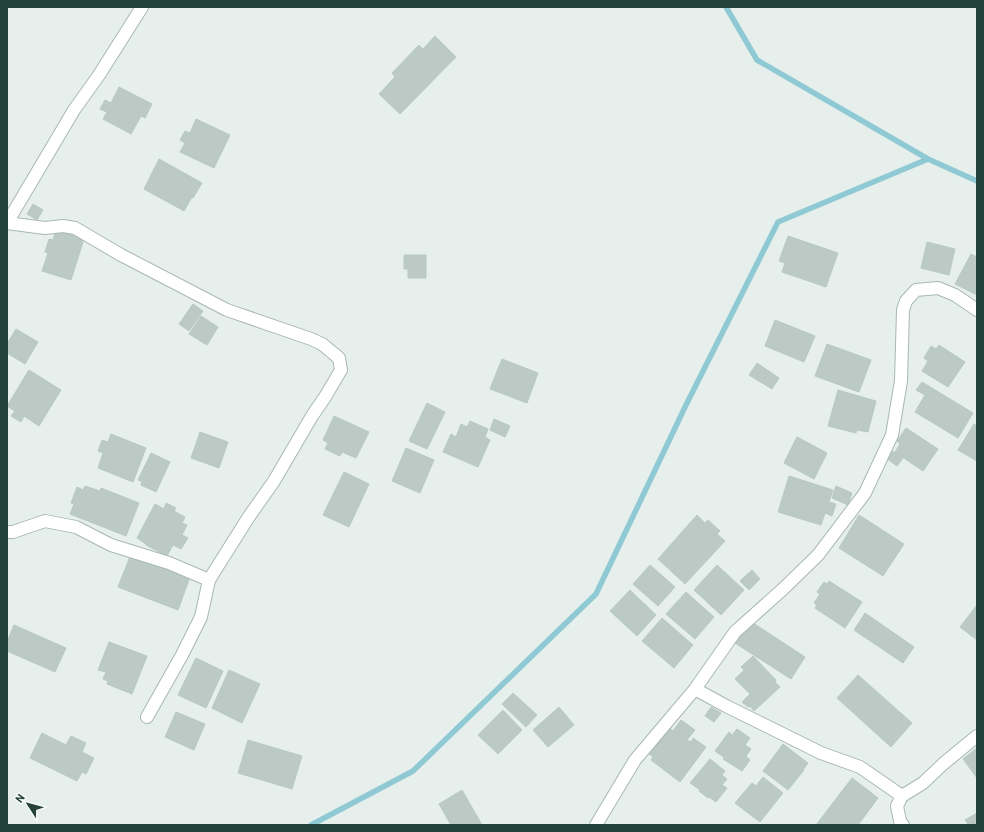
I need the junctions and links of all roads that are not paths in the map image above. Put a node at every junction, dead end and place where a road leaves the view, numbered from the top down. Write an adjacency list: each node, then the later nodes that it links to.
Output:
1 (142, 7): 2 (street)
2 (7, 223): 5 (street)
3 (977, 310): 6 (street)
4 (7, 532): 5 (street)
5 (209, 580): 7 (street)
6 (695, 689): 9 (street); 10 (street)
7 (147, 717)
8 (977, 736): 9 (street)
9 (902, 796): 11 (street)
10 (596, 825)
11 (903, 825)

